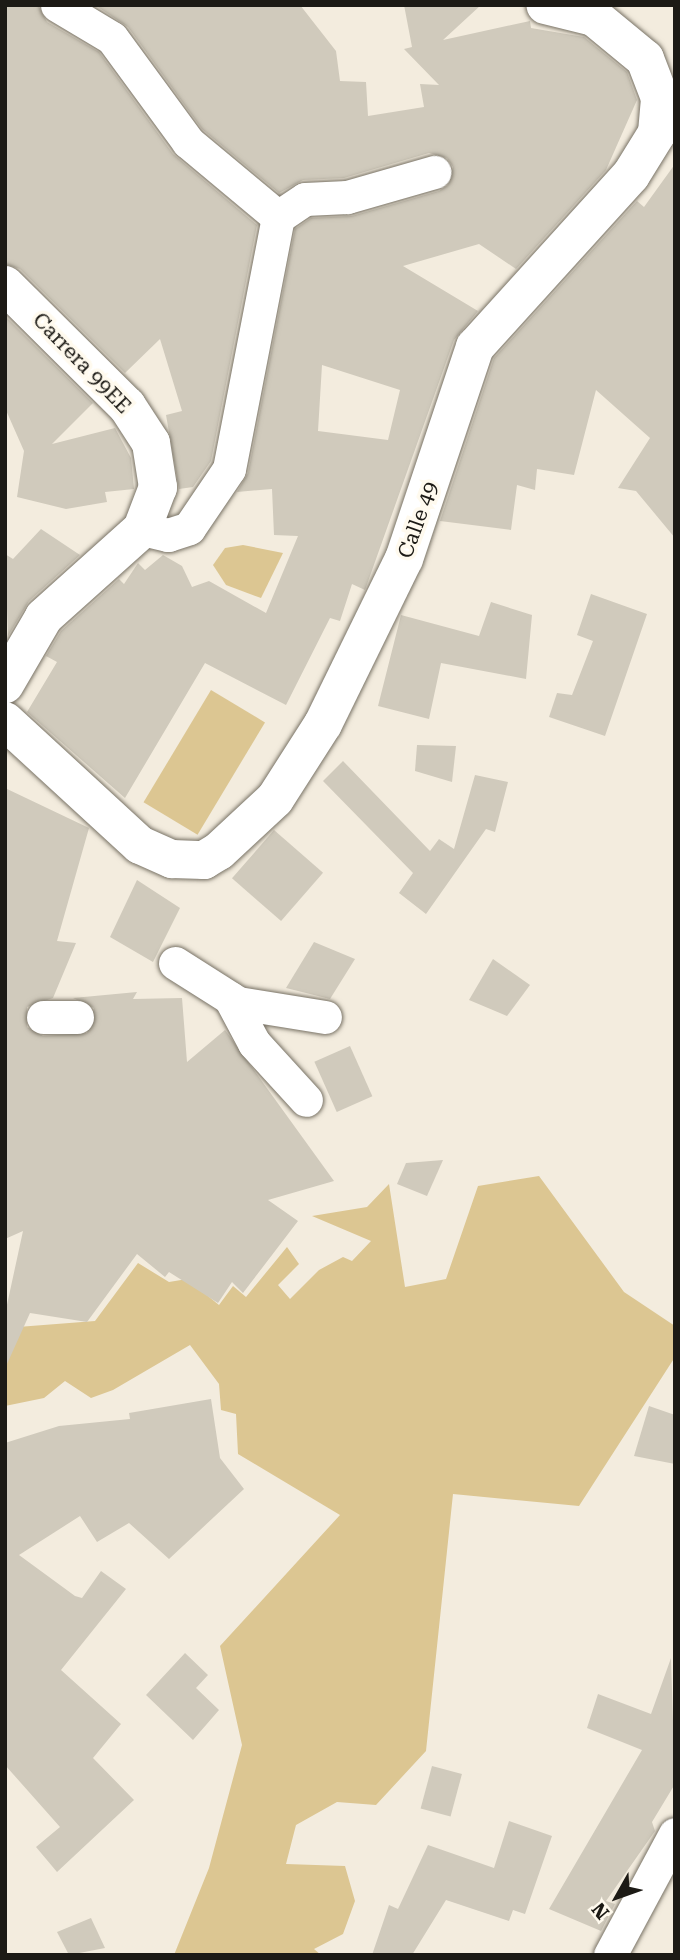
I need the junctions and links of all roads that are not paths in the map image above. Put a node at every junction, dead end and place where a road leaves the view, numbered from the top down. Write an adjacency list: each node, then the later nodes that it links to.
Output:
1 (57, 5): 4 (street)
2 (545, 5): 8 (street, Calle 49)
3 (434, 172): 4 (street)
4 (278, 217): 6 (street)
5 (5, 285): 6 (street, Carrera 99EE)
6 (142, 529): 7 (street)
7 (5, 684)
8 (5, 721)
9 (175, 963): 10 (street)
10 (230, 998): 13 (street); 14 (street)
11 (43, 1017): 12 (street)
12 (77, 1017)
13 (325, 1017)
14 (306, 1100)
15 (675, 1834): 16 (street)
16 (610, 1955)

